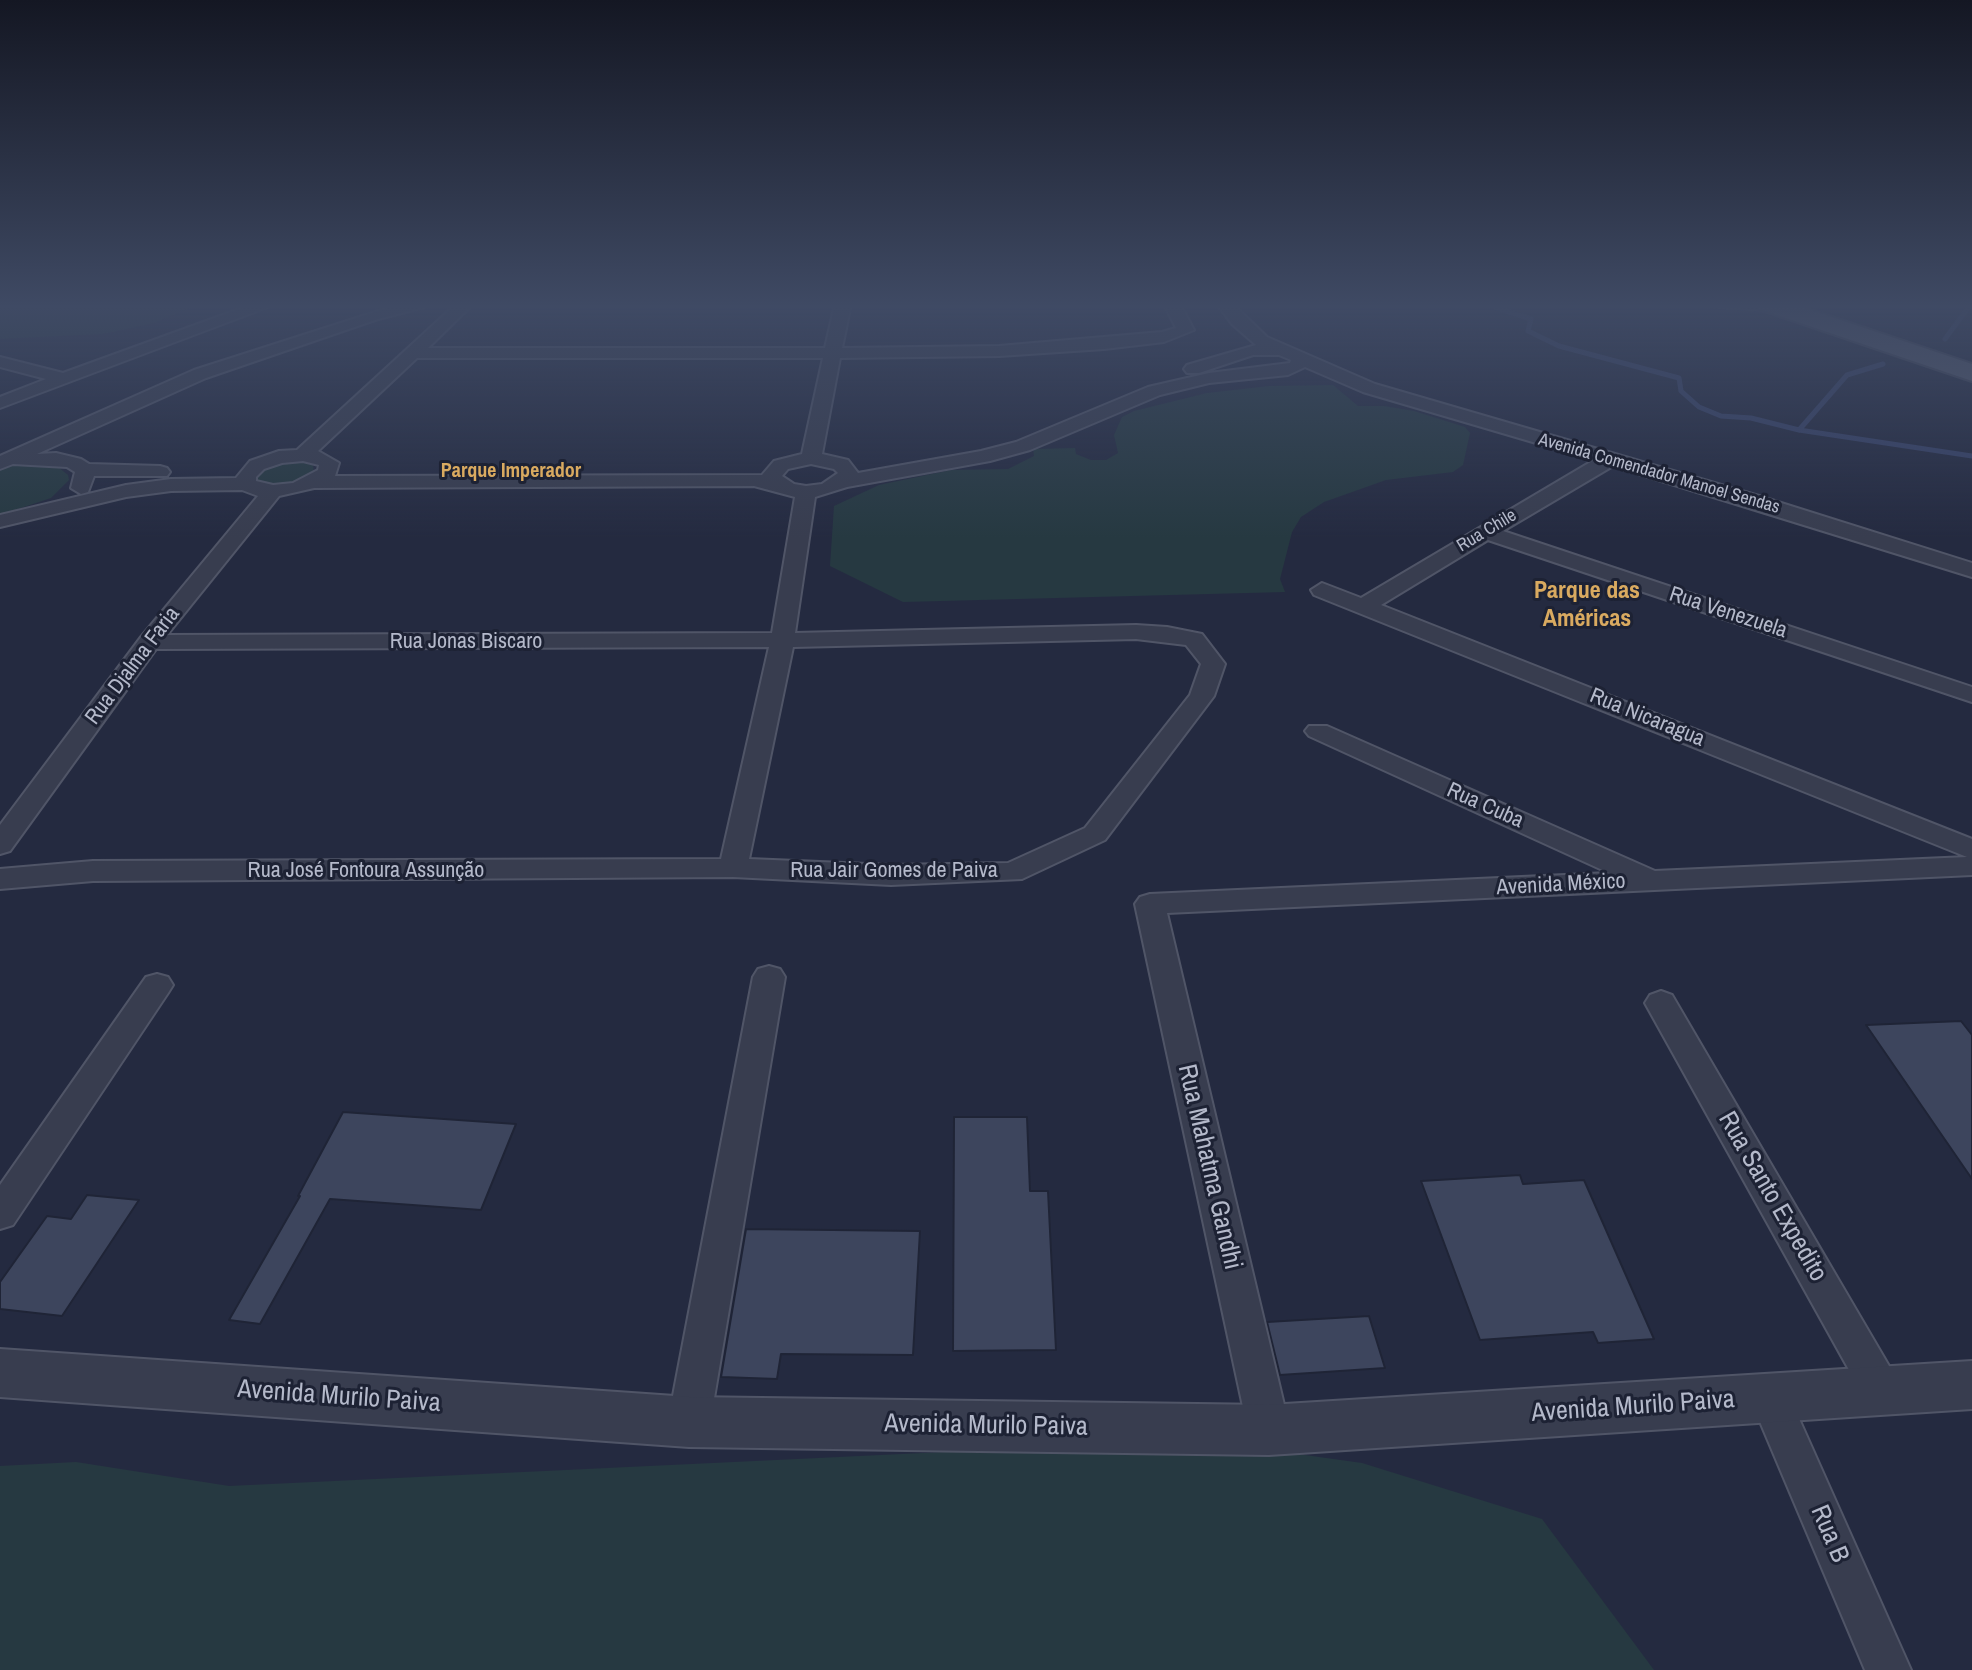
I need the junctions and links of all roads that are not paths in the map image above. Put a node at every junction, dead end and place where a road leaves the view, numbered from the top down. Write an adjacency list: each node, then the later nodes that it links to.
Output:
1 (53, 382): 10 (street)
2 (185, 382): 11 (street)
3 (382, 382): 12 (street)
4 (826, 382): 13 (street)
5 (1148, 382): 19 (street)
6 (1192, 382): 19 (street)
7 (1324, 382): 9 (street)
8 (1355, 382): 9 (street, Avenida Comendador Manoel Sendas)
9 (1369, 388): 14 (street, Avenida Comendador Manoel Sendas)
10 (0, 403)
11 (55, 449): 15 (street); 18 (street)
12 (303, 455): 16 (street); 17 (street)
13 (811, 458): 19 (street); 20 (street)
14 (1610, 459): 27 (street, Rua Chile); 28 (street, Avenida Comendador Manoel Sendas)
15 (2, 463)
16 (329, 463): 20 (street); 21 (street)
17 (257, 465): 18 (street); 22 (street)
18 (85, 470): 25 (street)
19 (842, 473): 24 (street)
20 (779, 475): 21 (street); 24 (street)
21 (315, 482): 23 (street)
22 (246, 484): 23 (street); 25 (street)
23 (273, 491): 33 (street, Rua Djalma Faria)
24 (806, 492): 32 (street)
25 (57, 505): 26 (street)
26 (0, 521)
27 (1484, 532): 30 (street, Rua Chile); 34 (street, Rua Venezuela)
28 (1972, 570)
29 (1322, 590): 30 (street, Rua Nicaragua)
30 (1365, 605): 37 (street, Rua Nicaragua)
31 (1194, 639): 32 (street, Rua Jonas Biscaro); 39 (street, Rua Jair Gomes de Paiva)
32 (782, 641): 33 (street, Rua Jonas Biscaro); 39 (street)
33 (149, 642): 36 (street, Rua Djalma Faria)
34 (1972, 695)
35 (1318, 731): 41 (street, Rua Cuba)
36 (0, 845)
37 (1972, 849)
38 (1972, 866): 41 (street, Avenida México)
39 (733, 868): 40 (street, Rua José Fontoura Assunção)
40 (0, 879)
41 (1651, 881): 42 (street, Avenida México)
42 (1150, 904): 52 (street, Rua Mahatma Gandhi)
43 (769, 977): 51 (street)
44 (157, 985): 46 (street)
45 (1661, 1003): 49 (street, Rua Santo Expedito)
46 (0, 1214)
47 (0, 1373): 51 (street, Avenida Murilo Paiva)
48 (1970, 1389): 49 (street, Avenida Murilo Paiva)
49 (1882, 1391): 50 (street, Avenida Murilo Paiva)
50 (1770, 1398): 52 (street, Avenida Murilo Paiva); 53 (street, Rua B)
51 (689, 1422): 52 (street, Avenida Murilo Paiva)
52 (1269, 1430)
53 (1888, 1670)

